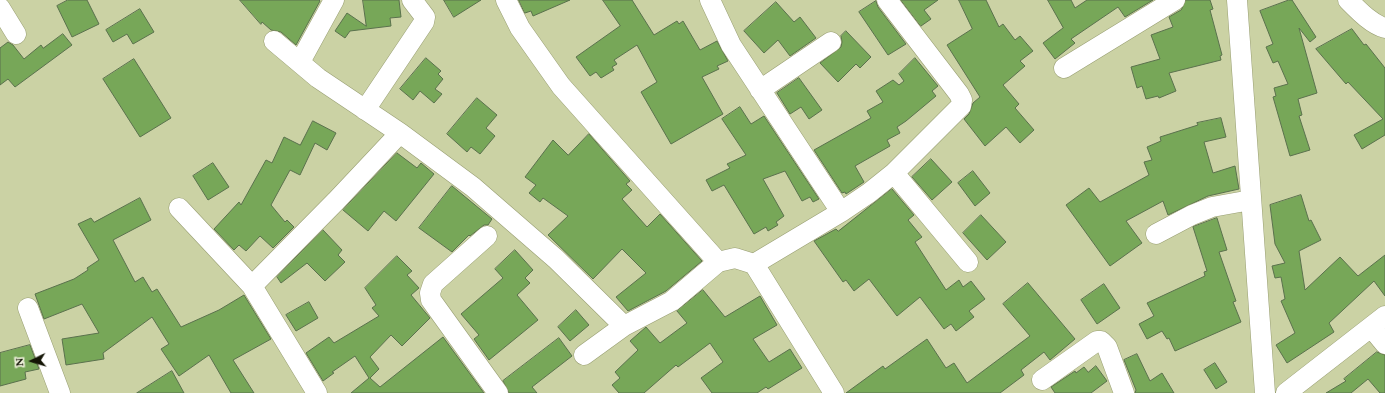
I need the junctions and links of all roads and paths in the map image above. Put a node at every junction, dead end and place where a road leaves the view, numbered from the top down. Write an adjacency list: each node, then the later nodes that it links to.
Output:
1 (334, 0): 14 (street)
2 (412, 0): 17 (street)
3 (506, 0): 25 (street)
4 (710, 0): 16 (street)
5 (887, 0): 19 (street)
6 (1175, 0): 15 (street)
7 (1237, 0): 20 (street)
8 (1348, 0): 10 (street)
9 (0, 8): 11 (street)
10 (1385, 28)
11 (16, 34)
12 (274, 42): 14 (street)
13 (831, 42): 16 (street)
14 (300, 62): 17 (street)
15 (1064, 68)
16 (760, 90): 22 (street)
17 (365, 110): 18 (street)
18 (400, 133): 28 (street); 31 (street)
19 (894, 173): 22 (street); 26 (street)
20 (1251, 200): 23 (street); 40 (street)
21 (179, 208): 28 (street)
22 (841, 212): 27 (street)
23 (1156, 234)
24 (487, 236): 37 (street)
25 (718, 262): 27 (street); 31 (street)
26 (968, 262)
27 (754, 264): 38 (street)
28 (252, 286): 36 (street)
29 (28, 308): 35 (street)
30 (1378, 321): 32 (street); 41 (street)
31 (624, 326): 33 (street)
32 (1385, 344)
33 (584, 355)
34 (1042, 380): 39 (street)
35 (60, 393)
36 (317, 393)
37 (498, 393)
38 (834, 393)
39 (1124, 393)
40 (1265, 393)
41 (1286, 393)

